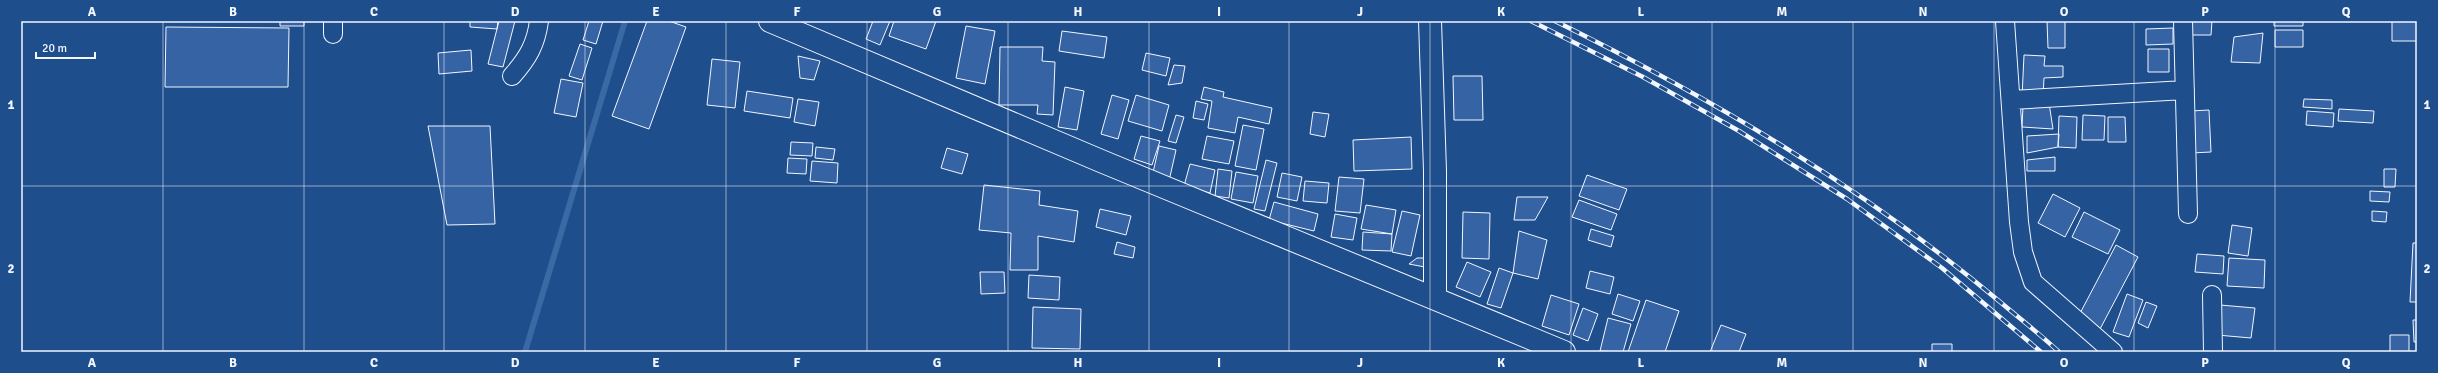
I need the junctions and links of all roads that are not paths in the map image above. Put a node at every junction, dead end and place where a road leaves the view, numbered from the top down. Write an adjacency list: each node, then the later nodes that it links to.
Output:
1 (539, 21): 6 (street)
2 (770, 21): 11 (main road)
3 (1430, 21): 11 (main road)
4 (2004, 21): 8 (street)
5 (2183, 21): 7 (street)
6 (512, 76)
7 (2185, 90): 8 (street); 9 (street)
8 (2011, 100): 13 (street)
9 (2188, 214)
10 (2212, 296): 14 (street)
11 (1435, 297): 12 (main road)
12 (1564, 352)
13 (2112, 352)
14 (2213, 352)

